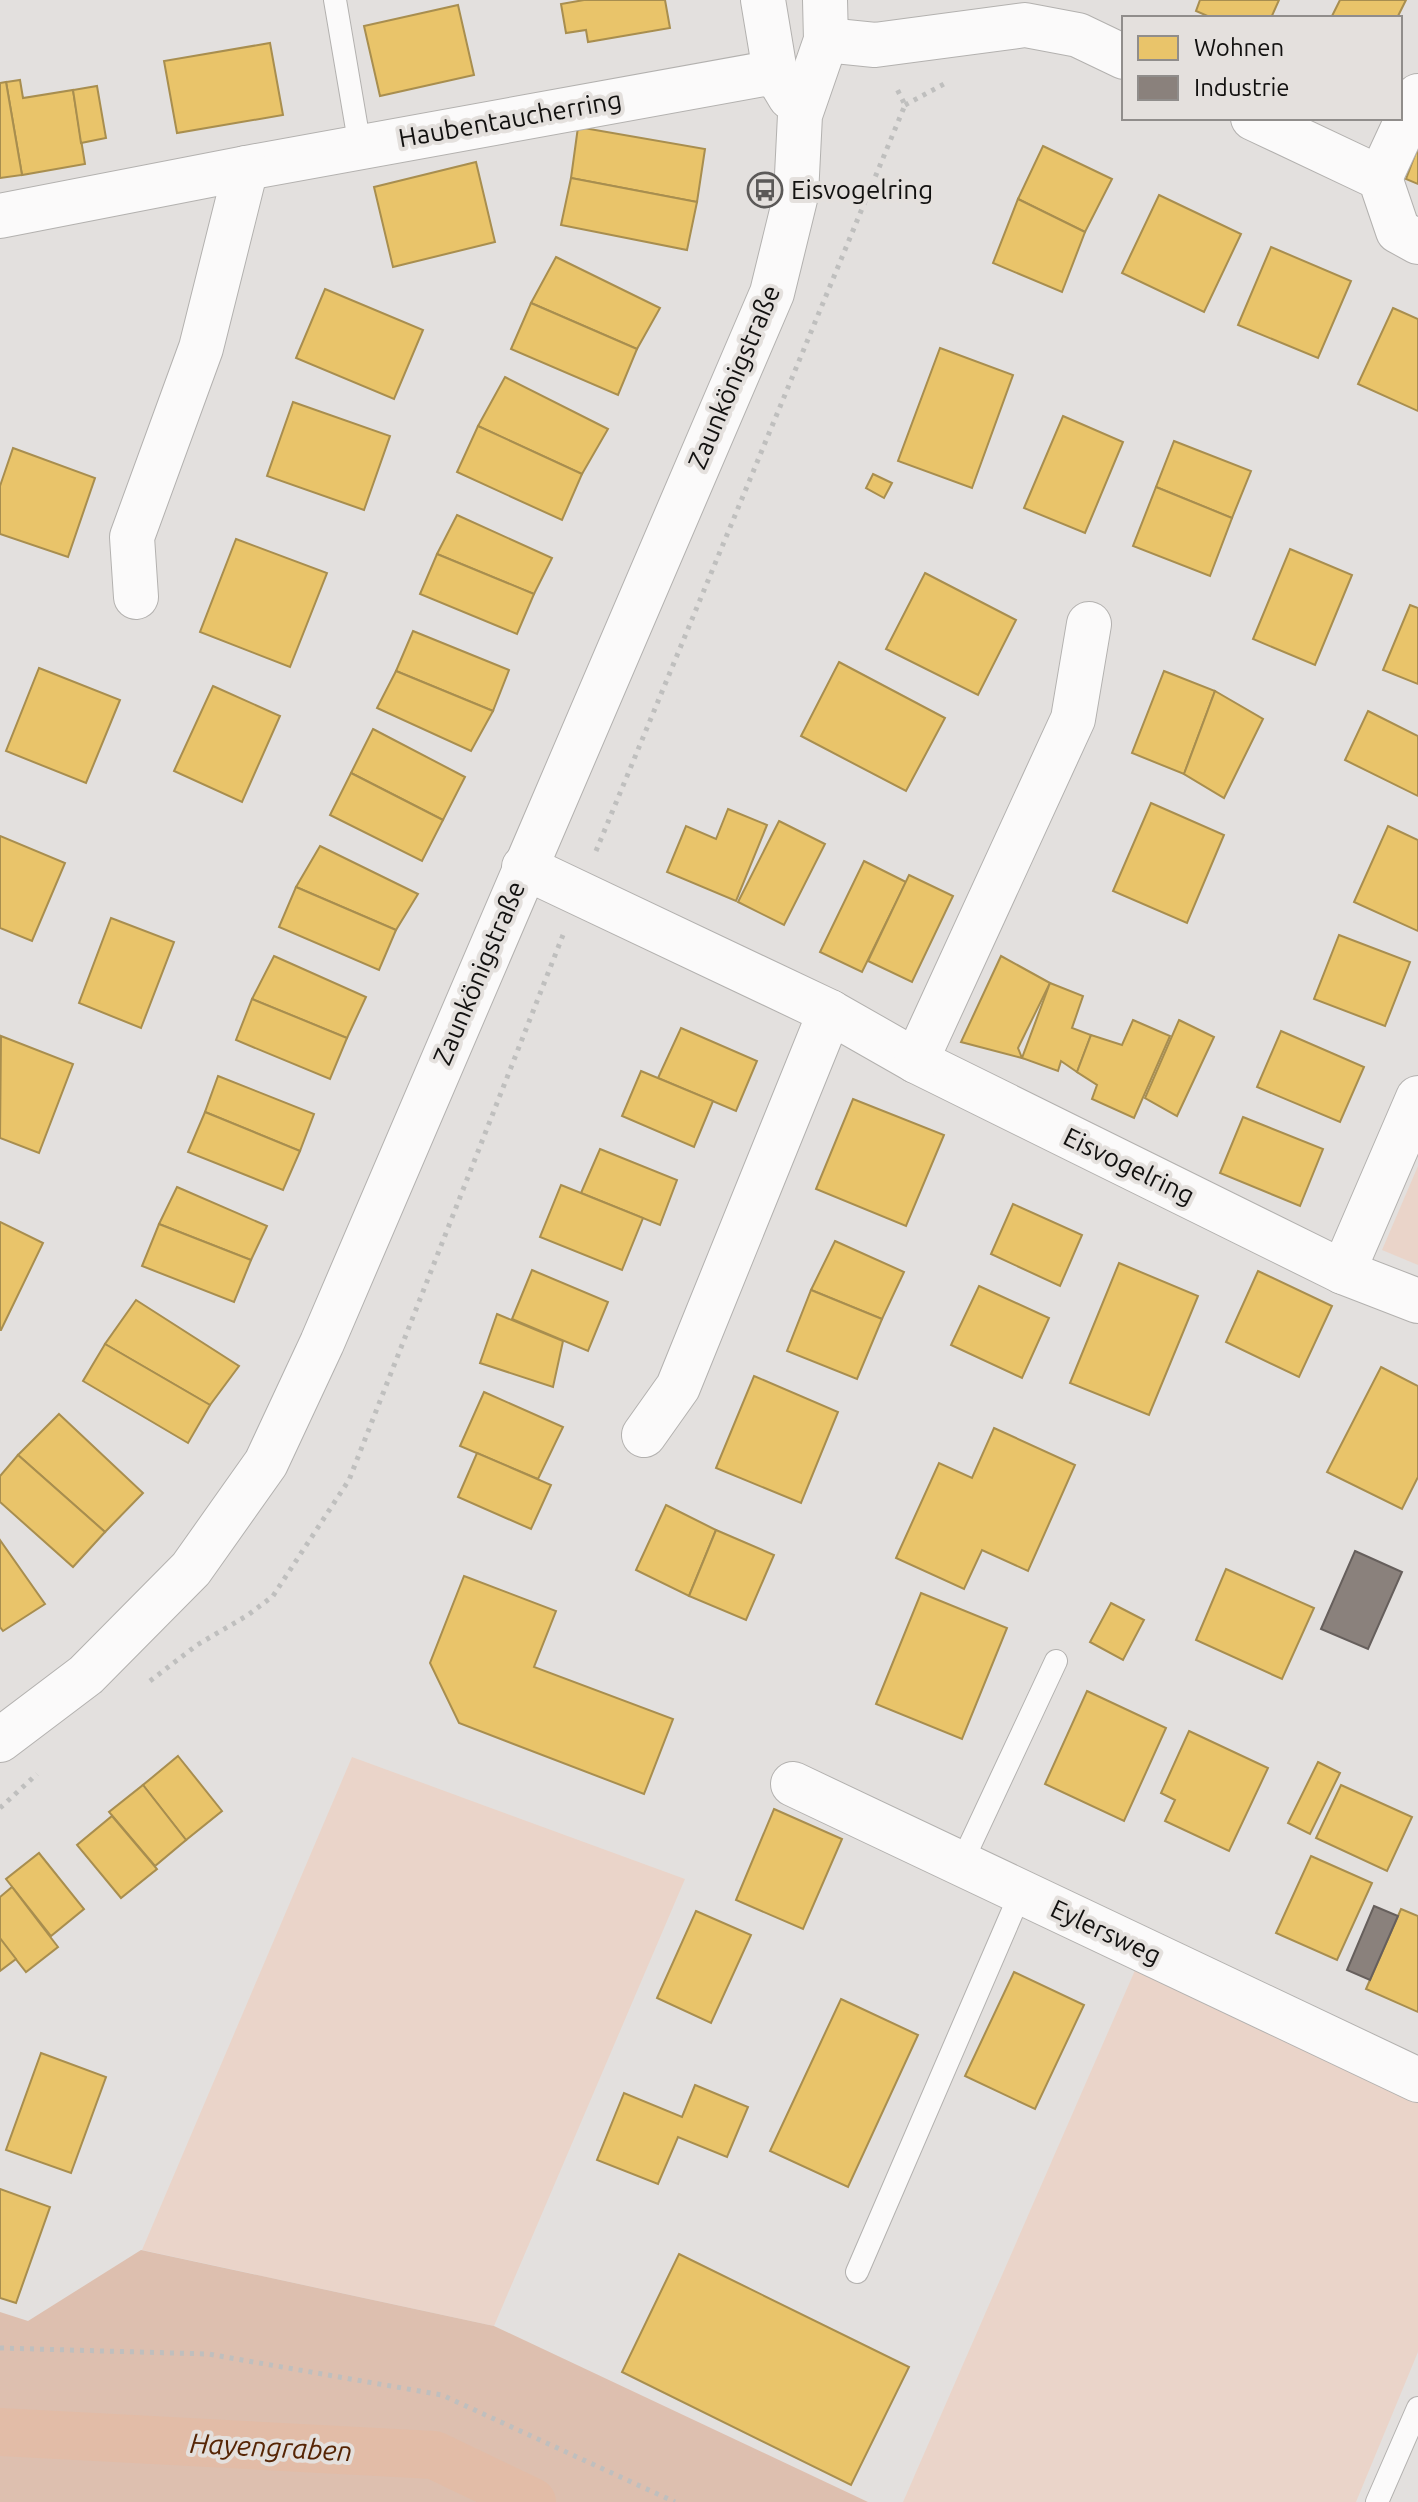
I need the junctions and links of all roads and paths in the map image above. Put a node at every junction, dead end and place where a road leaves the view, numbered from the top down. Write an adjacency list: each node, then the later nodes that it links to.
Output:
1 (335, 0): 9 (lane)
2 (763, 0): 5 (street)
3 (825, 20): 4 (street); 7 (street, Zaunkönigstraße)
4 (1122, 56)
5 (775, 72): 7 (street); 9 (street, Haubentaucherring)
6 (1418, 96): 11 (street)
7 (800, 115): 16 (street, Zaunkönigstraße)
8 (1257, 120): 11 (street)
9 (360, 147): 10 (street, Haubentaucherring)
10 (246, 168): 12 (street, Haubentaucherring); 14 (street)
11 (1380, 178): 13 (street)
12 (0, 216)
13 (1418, 242)
14 (136, 597)
15 (1089, 624): 18 (street)
16 (524, 867): 17 (street, Eisvogelring); 24 (street, Zaunkönigstraße)
17 (830, 1012): 18 (street, Eisvogelring); 22 (street)
18 (916, 1061): 20 (street, Eisvogelring)
19 (1418, 1098): 20 (street)
20 (1343, 1272): 21 (street, Eisvogelring)
21 (1418, 1301)
22 (644, 1435)
23 (1056, 1661): 26 (lane)
24 (0, 1740)
25 (793, 1784): 26 (street, Eylersweg)
26 (961, 1864): 27 (street, Eylersweg)
27 (1021, 1892): 28 (street, Eylersweg); 29 (lane)
28 (1418, 2080)
29 (857, 2272)
30 (0, 2348): 32 (path)
31 (1418, 2408): 33 (lane)
32 (675, 2502)
33 (1377, 2502)

